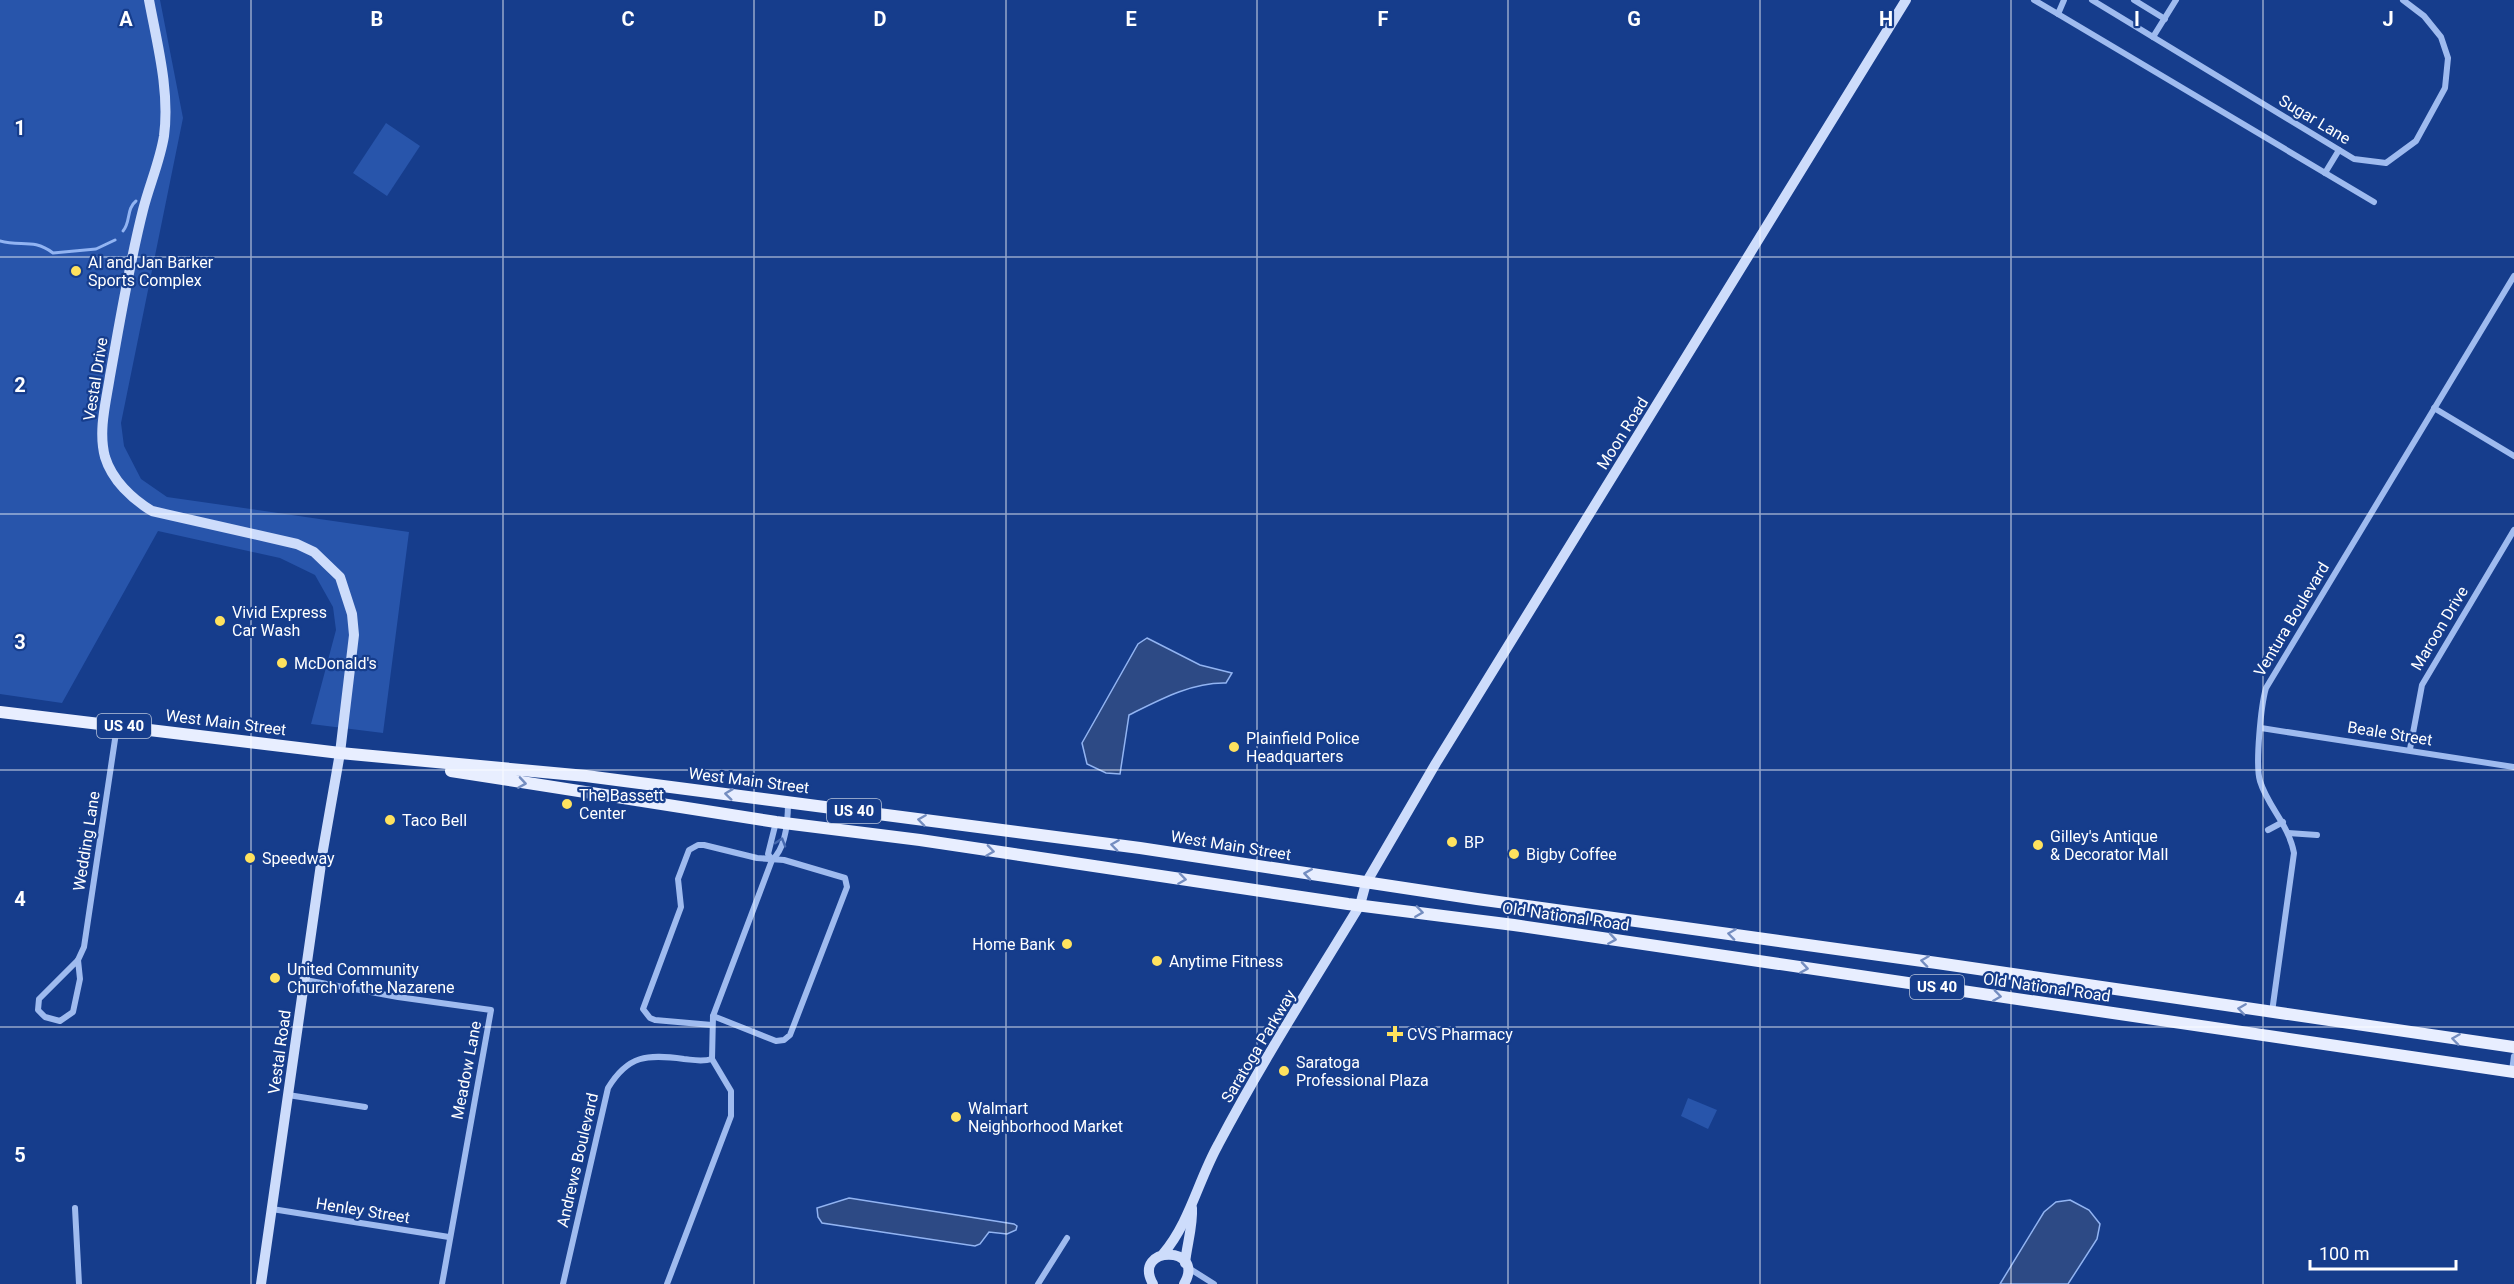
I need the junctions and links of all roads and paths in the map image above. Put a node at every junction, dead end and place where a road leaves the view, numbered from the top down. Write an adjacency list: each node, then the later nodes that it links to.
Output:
1 (149, 0): 23 (street, Vestal Drive)
2 (1906, 0): 32 (street, Moon Road)
3 (2034, 0): 9 (street)
4 (2064, 0): 9 (street)
5 (2092, 0): 11 (street, Sugar Lane)
6 (2134, 0): 10 (street)
7 (2176, 0): 10 (street)
8 (2403, 0): 12 (street, Sugar Lane)
9 (2058, 14): 13 (street)
10 (2165, 19): 11 (street)
11 (2153, 37): 12 (street, Sugar Lane)
12 (2339, 150): 13 (street)
13 (2325, 173): 14 (street)
14 (2374, 202)
15 (2513, 280): 16 (street, Ventura Boulevard)
16 (2434, 408): 17 (street); 21 (street, Ventura Boulevard)
17 (2514, 456)
18 (2514, 530): 22 (street, Maroon Drive)
19 (0, 712): 20 (main road, West Main Street / US 40)
20 (117, 725): 23 (main road, West Main Street / US 40); 34 (street, Wedding Lane)
21 (2261, 728): 22 (street, Beale Street); 27 (street, Ventura Boulevard)
22 (2410, 749): 24 (street, Beale Street)
23 (340, 753): 25 (main road, West Main Street / US 40, one-way to 23); 26 (main road, West Main Street / US 40, one-way to 26); 35 (street, Vestal Road)
24 (2514, 767)
25 (788, 802): 26 (street); 32 (main road, West Main Street / US 40, one-way to 25)
26 (782, 822): 31 (street, one-way to 26); 31 (street); 33 (main road, West Main Street / US 40, one-way to 33)
27 (2283, 822): 28 (street); 29 (street, Ventura Boulevard)
28 (2268, 830)
29 (2288, 832): 30 (street); 36 (street, Ventura Boulevard)
30 (2317, 836)
31 (772, 860): 37 (street); 37 (street); 38 (street)
32 (1366, 883): 33 (street, Moon Road); 36 (main road, Old National Road / US 40, one-way to 32)
33 (1360, 905): 42 (main road, Old National Road / US 40, one-way to 42); 46 (street, Saratoga Parkway)
34 (78, 960): 34 (street, Wedding Lane)
35 (305, 980): 43 (street, Vestal Road); 48 (street, Meadow Lane)
36 (2271, 1013): 39 (main road, Old National Road / US 40, one-way to 36)
37 (712, 1016): 38 (street)
38 (712, 1025): 41 (street)
39 (2514, 1047)
40 (2514, 1056): 42 (street)
41 (712, 1059): 55 (street, Andrews Boulevard); 56 (street)
42 (2513, 1071)
43 (288, 1095): 44 (street); 47 (street, Vestal Road)
44 (364, 1107)
45 (75, 1208): 52 (street)
46 (1192, 1208): 50 (street, Saratoga Parkway); 51 (street, Saratoga Parkway)
47 (272, 1209): 48 (street, Henley Street); 53 (street, Vestal Road)
48 (449, 1237): 54 (street, Meadow Lane)
49 (1067, 1238): 57 (street)
50 (1163, 1254): 51 (street); 58 (street, Saratoga Parkway)
51 (1186, 1265): 59 (street, Saratoga Parkway); 60 (street)
52 (79, 1284)
53 (261, 1284)
54 (442, 1284)
55 (563, 1284)
56 (667, 1284)
57 (1038, 1284)
58 (1154, 1284)
59 (1184, 1284)
60 (1214, 1284)

